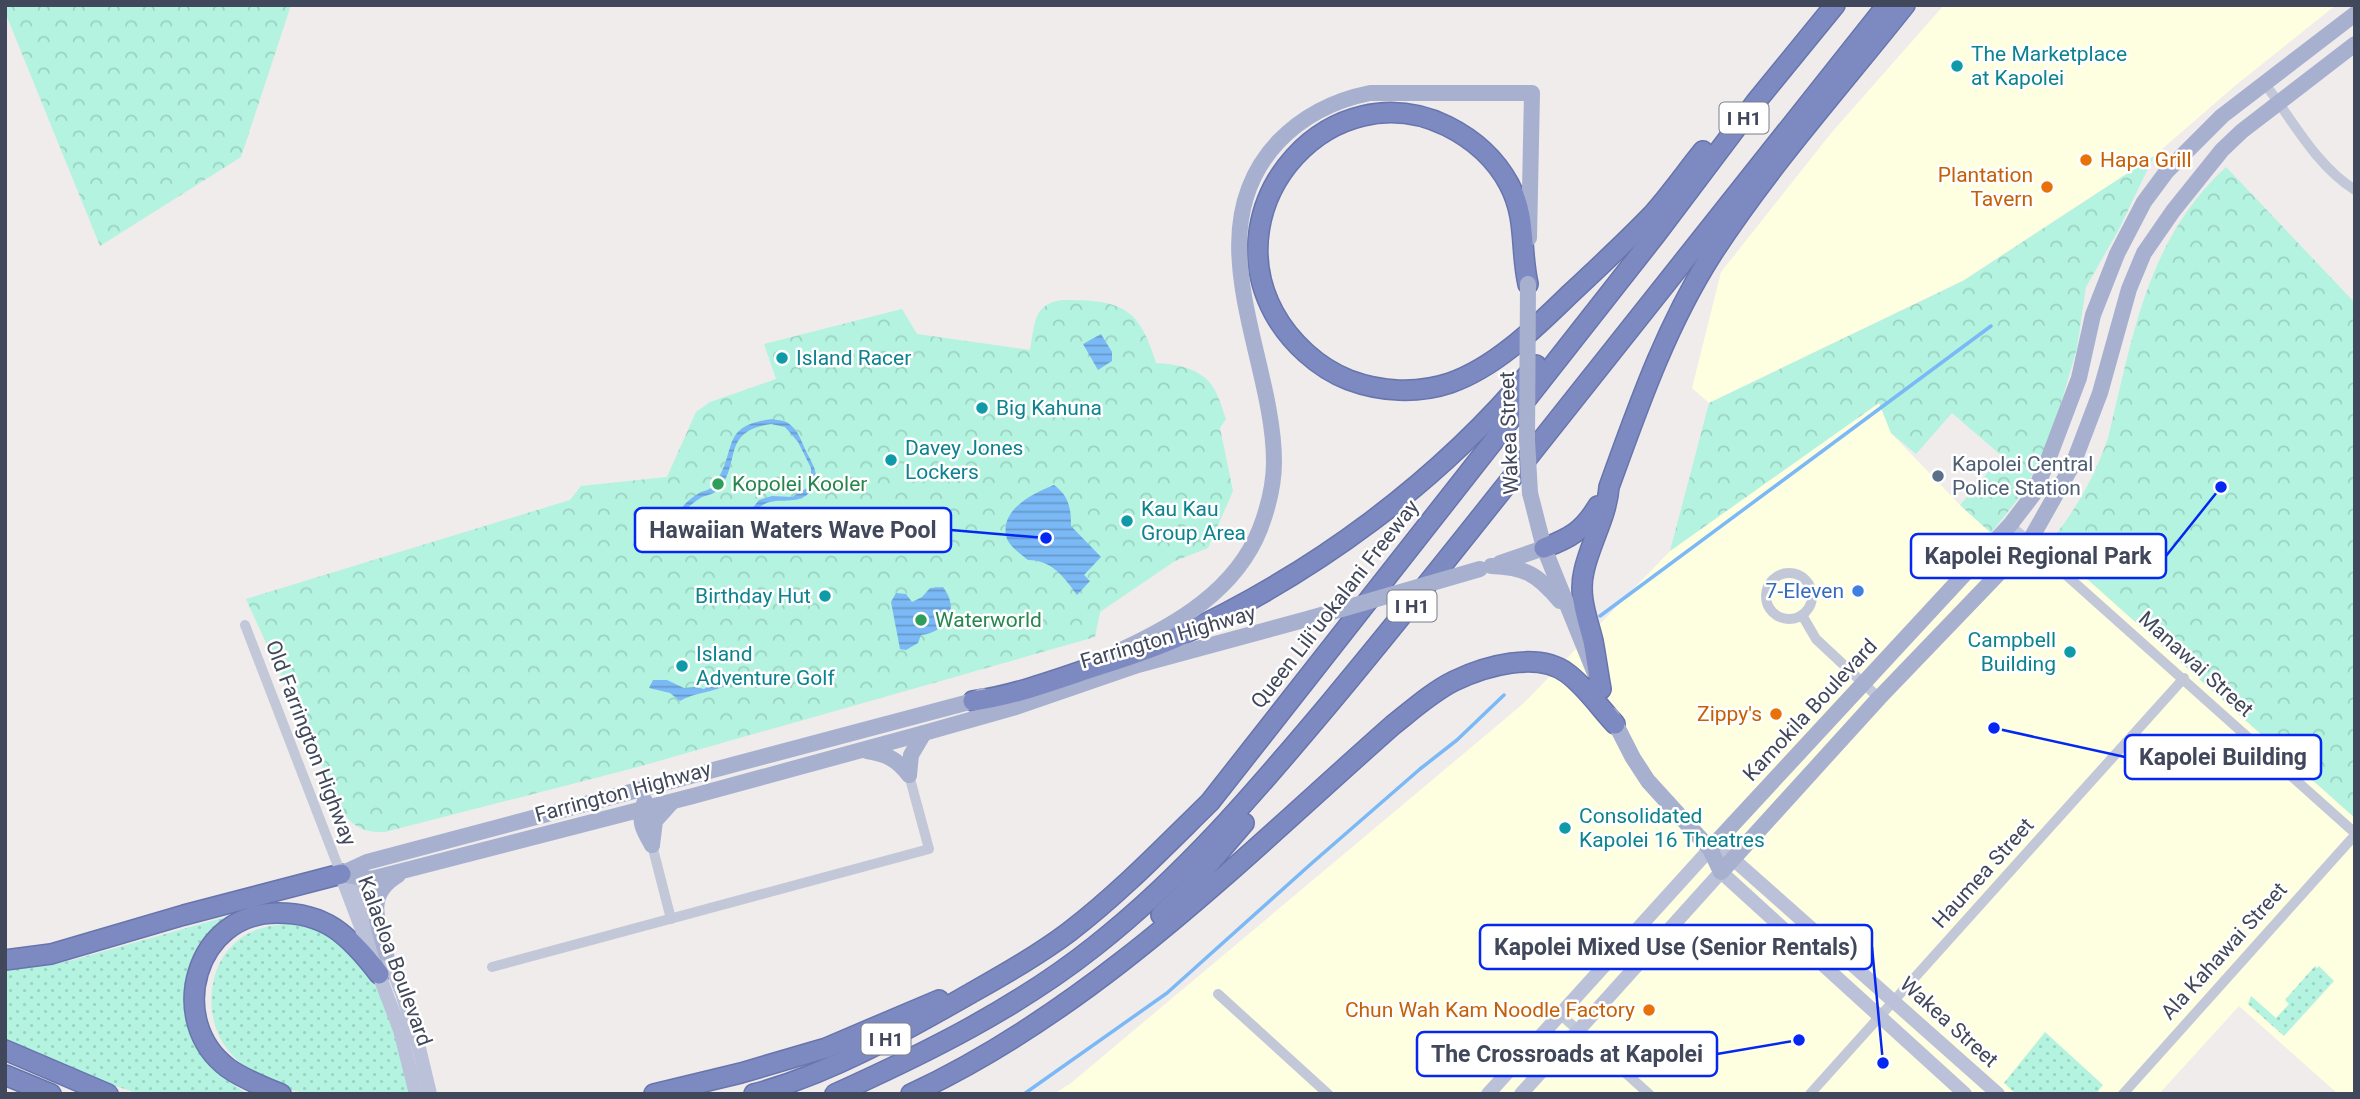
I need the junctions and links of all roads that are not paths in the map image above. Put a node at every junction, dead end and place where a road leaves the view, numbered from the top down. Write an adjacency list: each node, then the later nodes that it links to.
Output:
1 (1824, 5): 12 (highway)
2 (1835, 5): 11 (highway, Queen Liliʻuokalani Freeway / I H1)
3 (1886, 5): 20 (highway, I H1)
4 (1905, 5): 13 (highway)
5 (2355, 14): 7 (main road)
6 (2355, 44): 9 (main road)
7 (2265, 84): 9 (street); 14 (main road, Kamokila Boulevard)
8 (1532, 93): 12 (main road, Wakea Street); 26 (main road, Farrington Highway)
9 (2280, 103): 10 (street); 15 (main road, Kamokila Boulevard)
10 (2355, 190)
11 (1657, 233): 26 (highway); 47 (highway, Queen Liliʻuokalani Freeway / I H1)
12 (1528, 284): 16 (main road, Wakea Street, bridge)
13 (1609, 487): 16 (highway); 24 (highway)
14 (2010, 525): 15 (street, Manawai Street); 23 (main road, Kamokila Boulevard)
15 (2029, 542): 22 (street, Manawai Street); 25 (main road, Kamokila Boulevard)
16 (1544, 548): 17 (main road, Farrington Highway); 18 (main road, Wakea Street)
17 (1486, 567): 18 (main road); 28 (main road, Farrington Highway, bridge)
18 (1567, 609): 24 (main road, Wakea Street)
19 (1802, 615): 19 (street); 23 (street)
20 (1399, 621): 54 (highway); 65 (highway, I H1)
21 (244, 625): 42 (street, Old Farrington Highway)
22 (2184, 678): 36 (street, Manawai Street); 50 (street, Haumea Street)
23 (1863, 683): 25 (street); 38 (main road, Kamokila Boulevard)
24 (1601, 689): 27 (main road, Wakea Street)
25 (1879, 698): 39 (main road, Kamokila Boulevard)
26 (973, 701): 31 (main road, Farrington Highway)
27 (1615, 724): 38 (main road, Wakea Street); 54 (highway)
28 (924, 733): 29 (main road, Farrington Highway); 30 (main road)
29 (860, 750): 30 (main road); 32 (main road, Farrington Highway)
30 (909, 775): 43 (street)
31 (662, 785): 33 (main road); 42 (main road, Farrington Highway)
32 (673, 801): 33 (main road, Farrington Highway); 37 (main road)
33 (641, 809): 34 (main road, Farrington Highway); 35 (main road)
34 (602, 820): 35 (main road); 40 (main road, Farrington Highway)
35 (642, 829): 37 (main road)
36 (2355, 834): 74 (street, Ala Kahawai Street)
37 (652, 845): 43 (street)
38 (1710, 849): 39 (main road, Wakea Street); 41 (main road, Wakea Street); 51 (main road, Kamokila Boulevard)
39 (1733, 859): 41 (main road, Kamokila Boulevard); 50 (main road, Wakea Street)
40 (404, 871): 42 (main road, Farrington Highway); 44 (main road)
41 (1721, 872): 52 (main road, Wakea Street); 53 (main road, Kamokila Boulevard)
42 (341, 874): 44 (main road, Kalaeloa Boulevard); 45 (highway); 48 (main road, Kalaeloa Boulevard)
43 (671, 919): 46 (street)
44 (386, 953): 62 (main road, Kalaeloa Boulevard)
45 (5, 960)
46 (492, 967)
47 (1011, 970): 63 (highway); 64 (highway, Queen Liliʻuokalani Freeway / I H1)
48 (379, 974): 60 (highway); 61 (main road, Kalaeloa Boulevard)
49 (1219, 994): 67 (street)
50 (1894, 1000): 52 (street, Haumea Street); 73 (main road, Wakea Street)
51 (1560, 1014): 53 (street); 68 (main road, Kamokila Boulevard)
52 (1880, 1017): 71 (street, Haumea Street); 72 (main road, Wakea Street)
53 (1578, 1029): 69 (main road, Kamokila Boulevard); 70 (street)
54 (1001, 1047): 66 (highway)
55 (5, 1050): 59 (highway)
56 (5, 1077): 57 (highway); 58 (highway)
57 (32, 1094)
58 (51, 1094)
59 (108, 1094)
60 (281, 1094)
61 (416, 1094)
62 (430, 1094)
63 (654, 1094)
64 (754, 1094)
65 (835, 1094)
66 (911, 1094)
67 (1328, 1094)
68 (1488, 1094)
69 (1521, 1094)
70 (1649, 1094)
71 (1810, 1094)
72 (1965, 1094)
73 (1998, 1094)
74 (2123, 1094)

